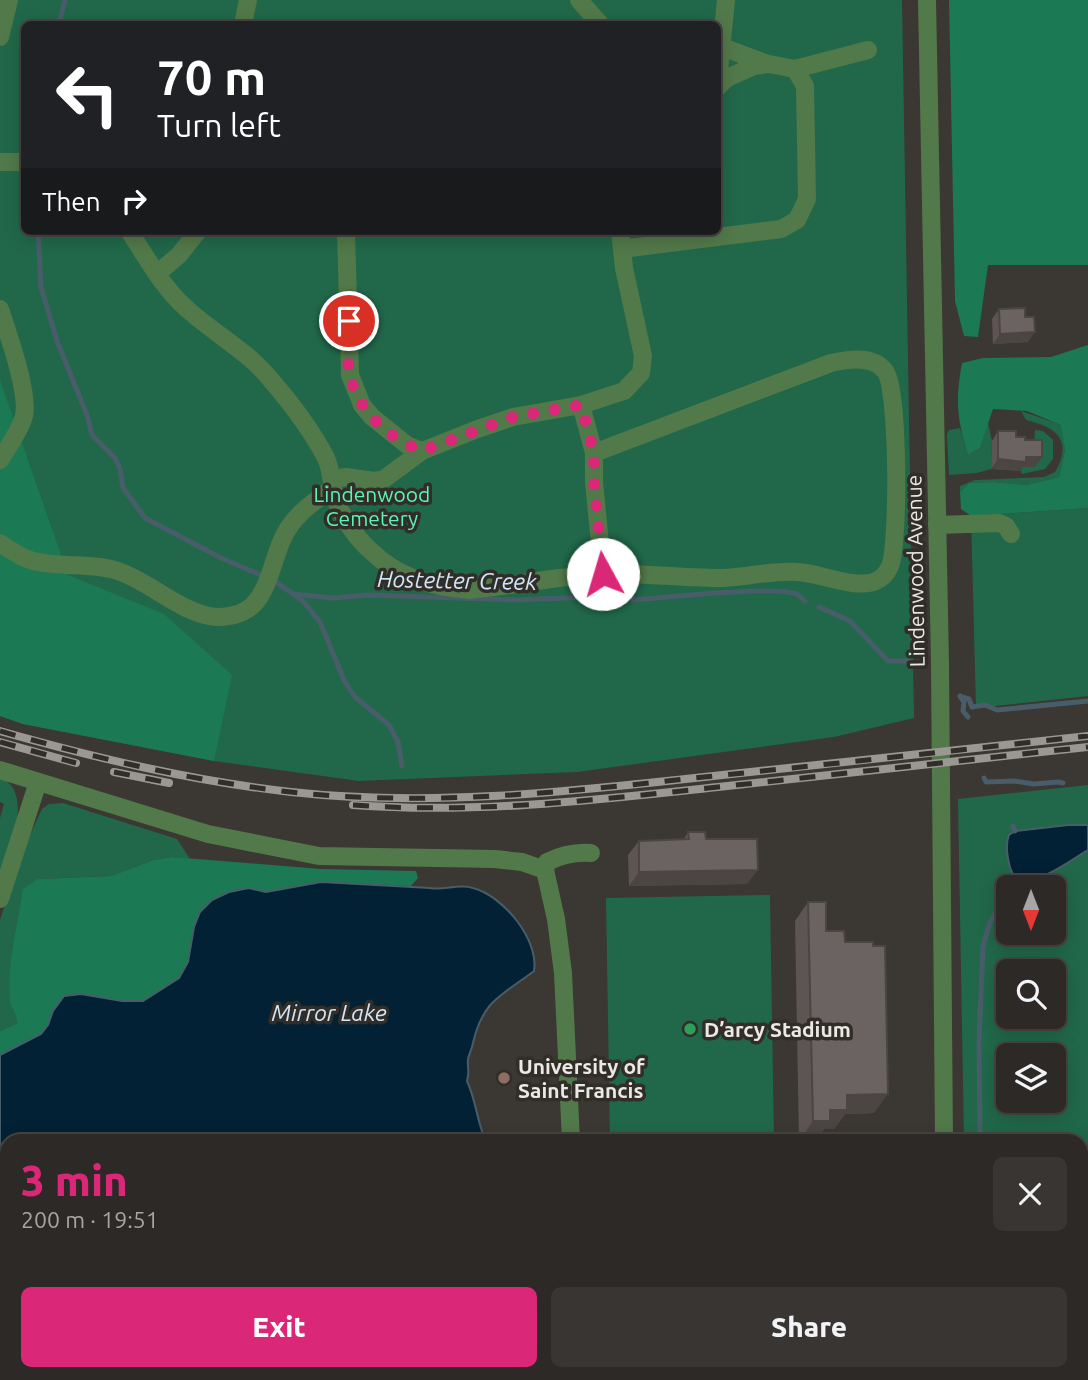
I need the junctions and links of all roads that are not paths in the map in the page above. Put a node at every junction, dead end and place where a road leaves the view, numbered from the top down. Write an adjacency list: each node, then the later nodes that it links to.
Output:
1 (9, 0): 8 (street)
2 (248, 0): 6 (street)
3 (579, 0): 7 (street)
4 (726, 0): 9 (street)
5 (927, 0): 30 (street, Lindenwood Avenue)
6 (244, 21)
7 (597, 21)
8 (0, 37)
9 (722, 47): 11 (street); 12 (street)
10 (868, 50): 13 (street)
11 (721, 56)
12 (769, 64): 13 (street); 14 (street)
13 (796, 69): 17 (street)
14 (721, 84)
15 (0, 162): 16 (street)
16 (21, 162)
17 (721, 233)
18 (132, 235): 23 (street)
19 (195, 235): 23 (street)
20 (346, 235): 26 (street)
21 (694, 235): 22 (street)
22 (621, 240): 25 (street)
23 (158, 273): 29 (street)
24 (0, 309): 28 (street)
25 (581, 405): 26 (street); 27 (street)
26 (422, 451): 29 (street)
27 (594, 453): 33 (street); 33 (street)
28 (0, 460)
29 (333, 483): 32 (street); 33 (street)
30 (937, 526): 31 (street); 40 (street, Lindenwood Avenue)
31 (1011, 534)
32 (0, 543)
33 (603, 574)
34 (0, 770): 35 (street)
35 (38, 782): 37 (street); 38 (street)
36 (591, 853): 37 (street)
37 (545, 870): 39 (street)
38 (0, 899)
39 (571, 1134)
40 (944, 1134)

